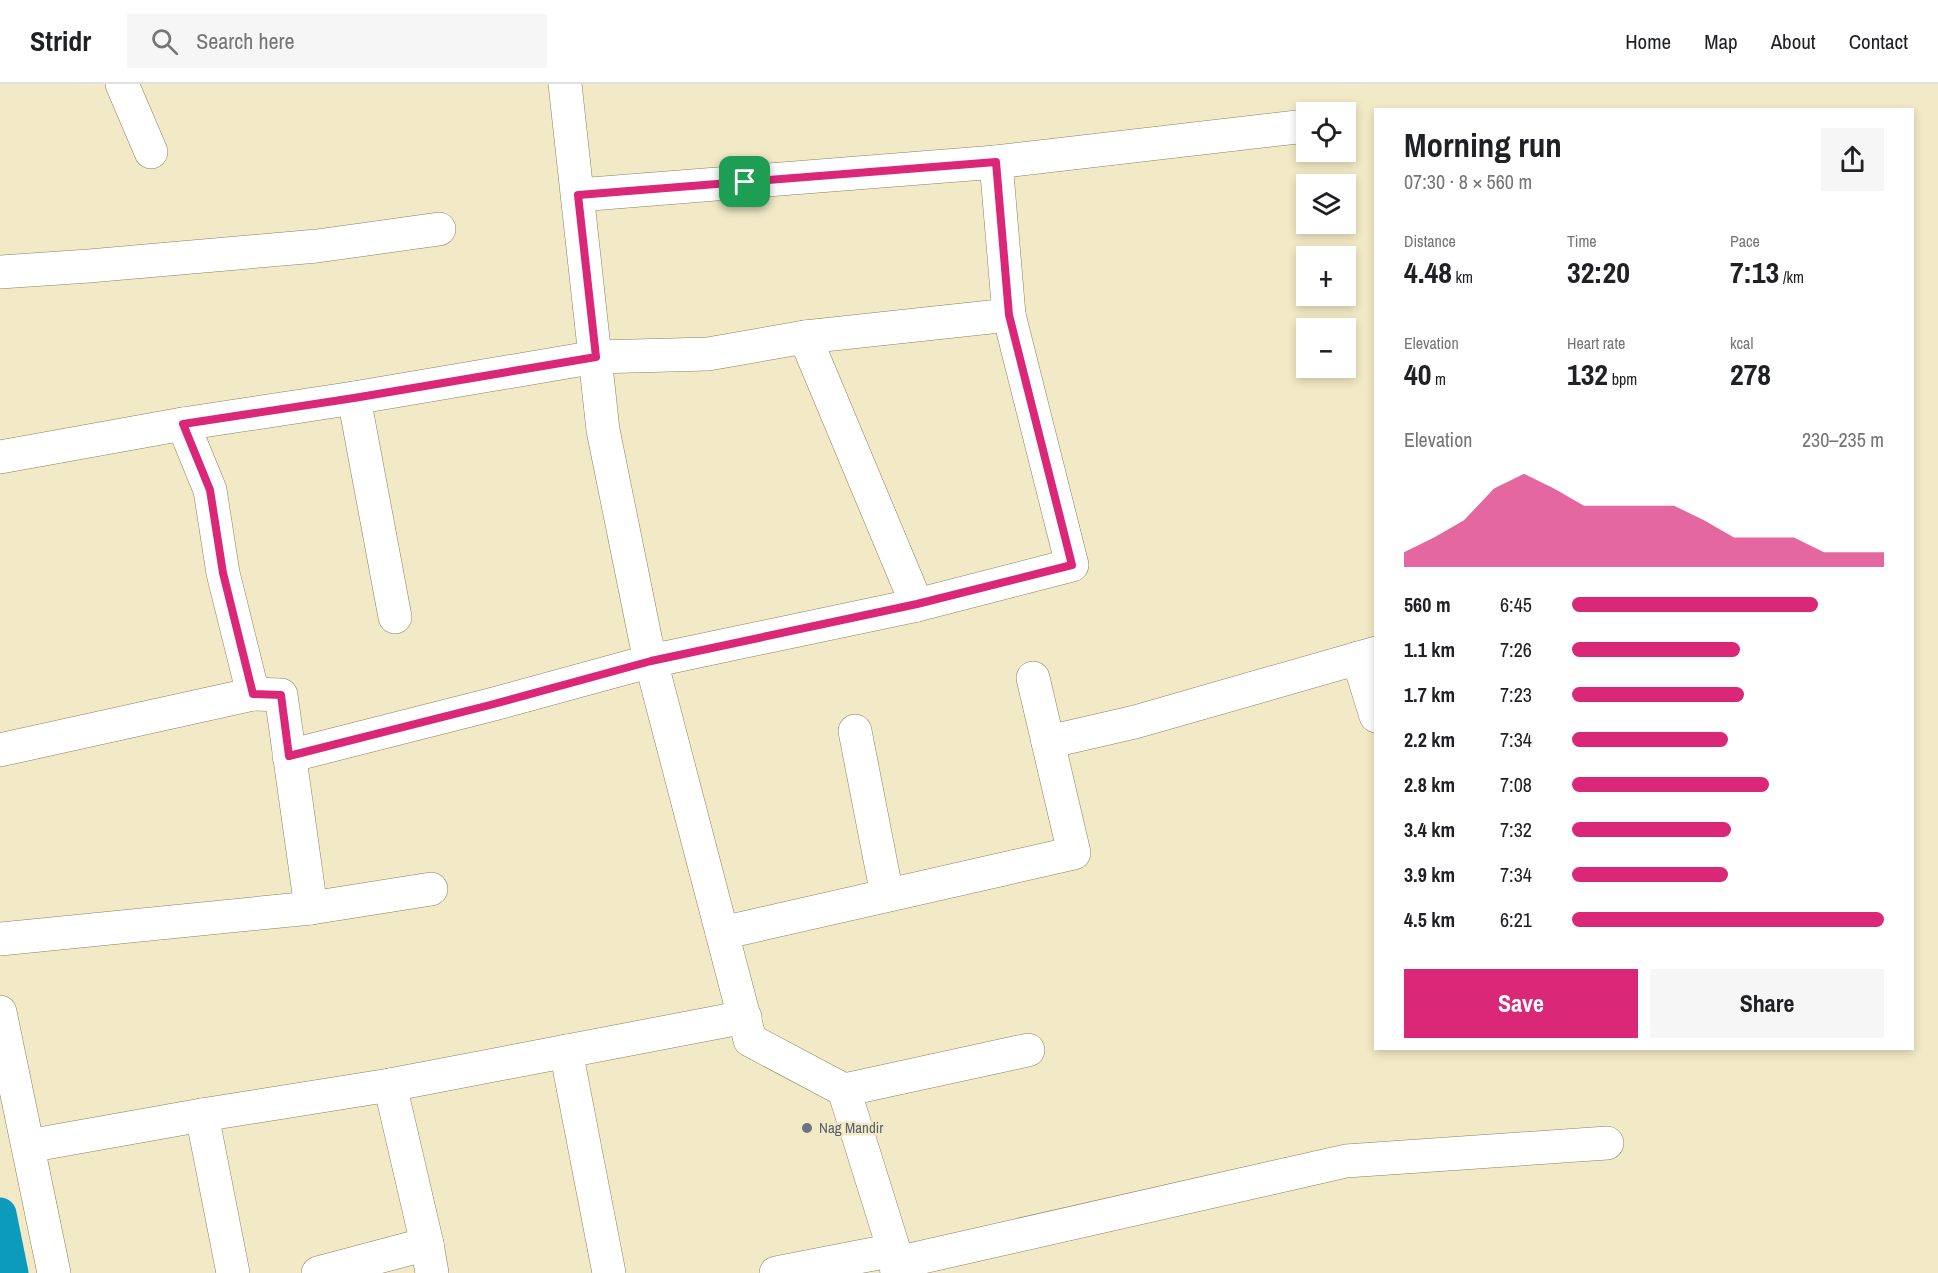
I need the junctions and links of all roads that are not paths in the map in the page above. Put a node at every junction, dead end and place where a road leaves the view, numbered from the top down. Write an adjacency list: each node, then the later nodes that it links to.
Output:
1 (122, 84): 4 (street)
2 (565, 84): 6 (street)
3 (1296, 127): 5 (street)
4 (151, 152)
5 (996, 162): 6 (street); 9 (street)
6 (578, 195): 11 (street)
7 (439, 229): 8 (street)
8 (0, 272)
9 (1009, 315): 10 (street); 15 (street)
10 (806, 337): 11 (street); 15 (street)
11 (596, 357): 12 (street); 18 (street)
12 (354, 398): 13 (street); 16 (street)
13 (183, 424): 14 (street); 20 (street)
14 (0, 457)
15 (917, 604): 18 (street)
16 (395, 617)
17 (1367, 656): 21 (street); 23 (street)
18 (651, 661): 25 (street); 29 (street)
19 (1033, 678): 23 (street)
20 (253, 694): 24 (street); 25 (street)
21 (1374, 703)
22 (855, 731): 27 (street)
23 (1048, 742): 27 (street)
24 (0, 750)
25 (289, 756): 28 (street)
26 (431, 889): 28 (street)
27 (887, 895): 29 (street)
28 (311, 908): 30 (street)
29 (722, 933): 31 (street)
30 (0, 939)
31 (745, 1017): 34 (street); 36 (street)
32 (2, 1029): 39 (street)
33 (1028, 1050): 36 (street)
34 (566, 1051): 35 (street); 45 (street)
35 (390, 1085): 37 (street); 40 (street)
36 (844, 1090): 41 (street)
37 (202, 1115): 39 (street); 44 (street)
38 (1607, 1143): 41 (street)
39 (28, 1146): 43 (street)
40 (430, 1258): 42 (street)
41 (896, 1262): 46 (street)
42 (324, 1272)
43 (54, 1273)
44 (233, 1273)
45 (609, 1273)
46 (776, 1273)

